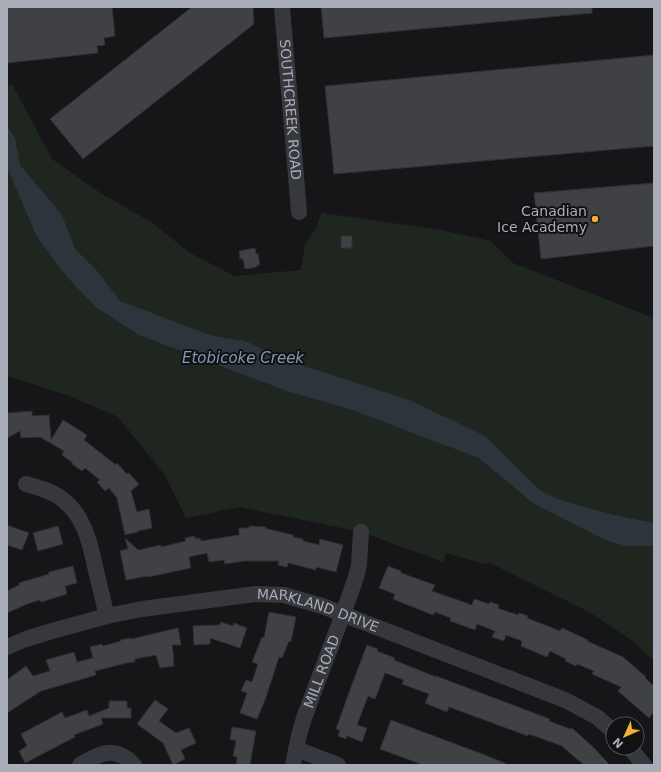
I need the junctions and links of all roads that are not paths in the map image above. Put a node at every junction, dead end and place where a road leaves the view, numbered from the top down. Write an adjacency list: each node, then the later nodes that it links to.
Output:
1 (282, 7): 2 (street, SOUTHCREEK ROAD)
2 (299, 212)
3 (26, 484): 6 (street)
4 (361, 532): 5 (street, MILL ROAD)
5 (344, 614): 6 (street, MARKLAND DRIVE); 8 (street, MARKLAND DRIVE); 9 (street, MILL ROAD)
6 (107, 616): 7 (street, MARKLAND DRIVE)
7 (7, 647)
8 (605, 724)
9 (296, 749): 13 (street, MILL ROAD); 14 (street)
10 (637, 756): 15 (street)
11 (80, 765): 12 (street)
12 (134, 765)
13 (293, 765)
14 (338, 765)
15 (644, 765)

